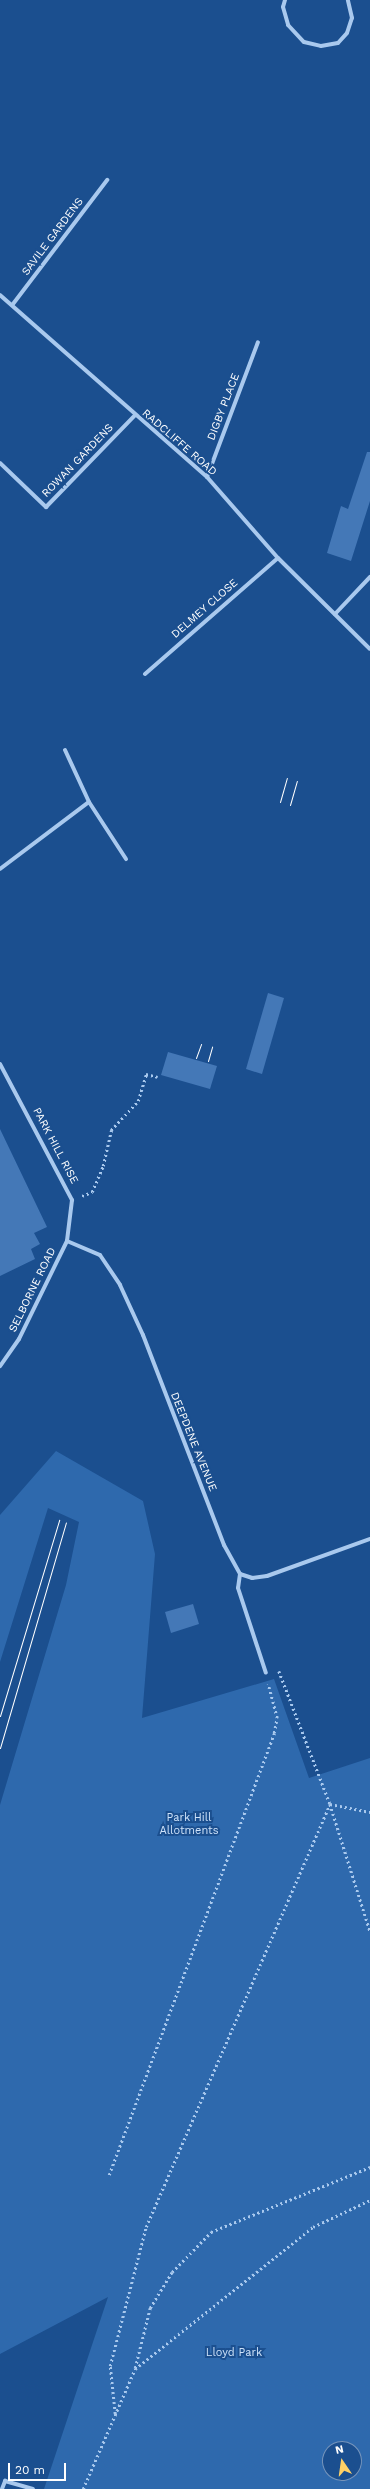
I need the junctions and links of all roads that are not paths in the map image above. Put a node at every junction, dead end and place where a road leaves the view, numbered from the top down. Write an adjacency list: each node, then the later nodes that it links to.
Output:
1 (285, 0): 2 (street)
2 (348, 0)
3 (107, 180): 5 (street, SAVILE GARDENS)
4 (0, 295): 5 (street, RADCLIFFE ROAD)
5 (13, 304): 7 (street, RADCLIFFE ROAD)
6 (258, 342): 9 (street, DIGBY PLACE)
7 (135, 415): 8 (street, ROWAN GARDENS); 9 (street, RADCLIFFE ROAD)
8 (0, 463)
9 (207, 477): 10 (street, RADCLIFFE ROAD)
10 (278, 558): 12 (street, RADCLIFFE ROAD); 14 (street, DELMEY CLOSE)
11 (370, 577): 12 (street)
12 (335, 614): 13 (street, RADCLIFFE ROAD)
13 (370, 649)
14 (145, 674)
15 (65, 750): 16 (street)
16 (89, 802): 17 (street); 18 (street)
17 (126, 859)
18 (0, 869)
19 (0, 1064): 20 (street, PARK HILL RISE)
20 (67, 1241): 21 (street, SELBORNE ROAD); 23 (street, DEEPDENE AVENUE)
21 (0, 1366)
22 (370, 1539): 23 (street)
23 (240, 1574): 24 (street, DEEPDENE AVENUE)
24 (266, 1673)
25 (2, 2489): 26 (street)
26 (34, 2489)

